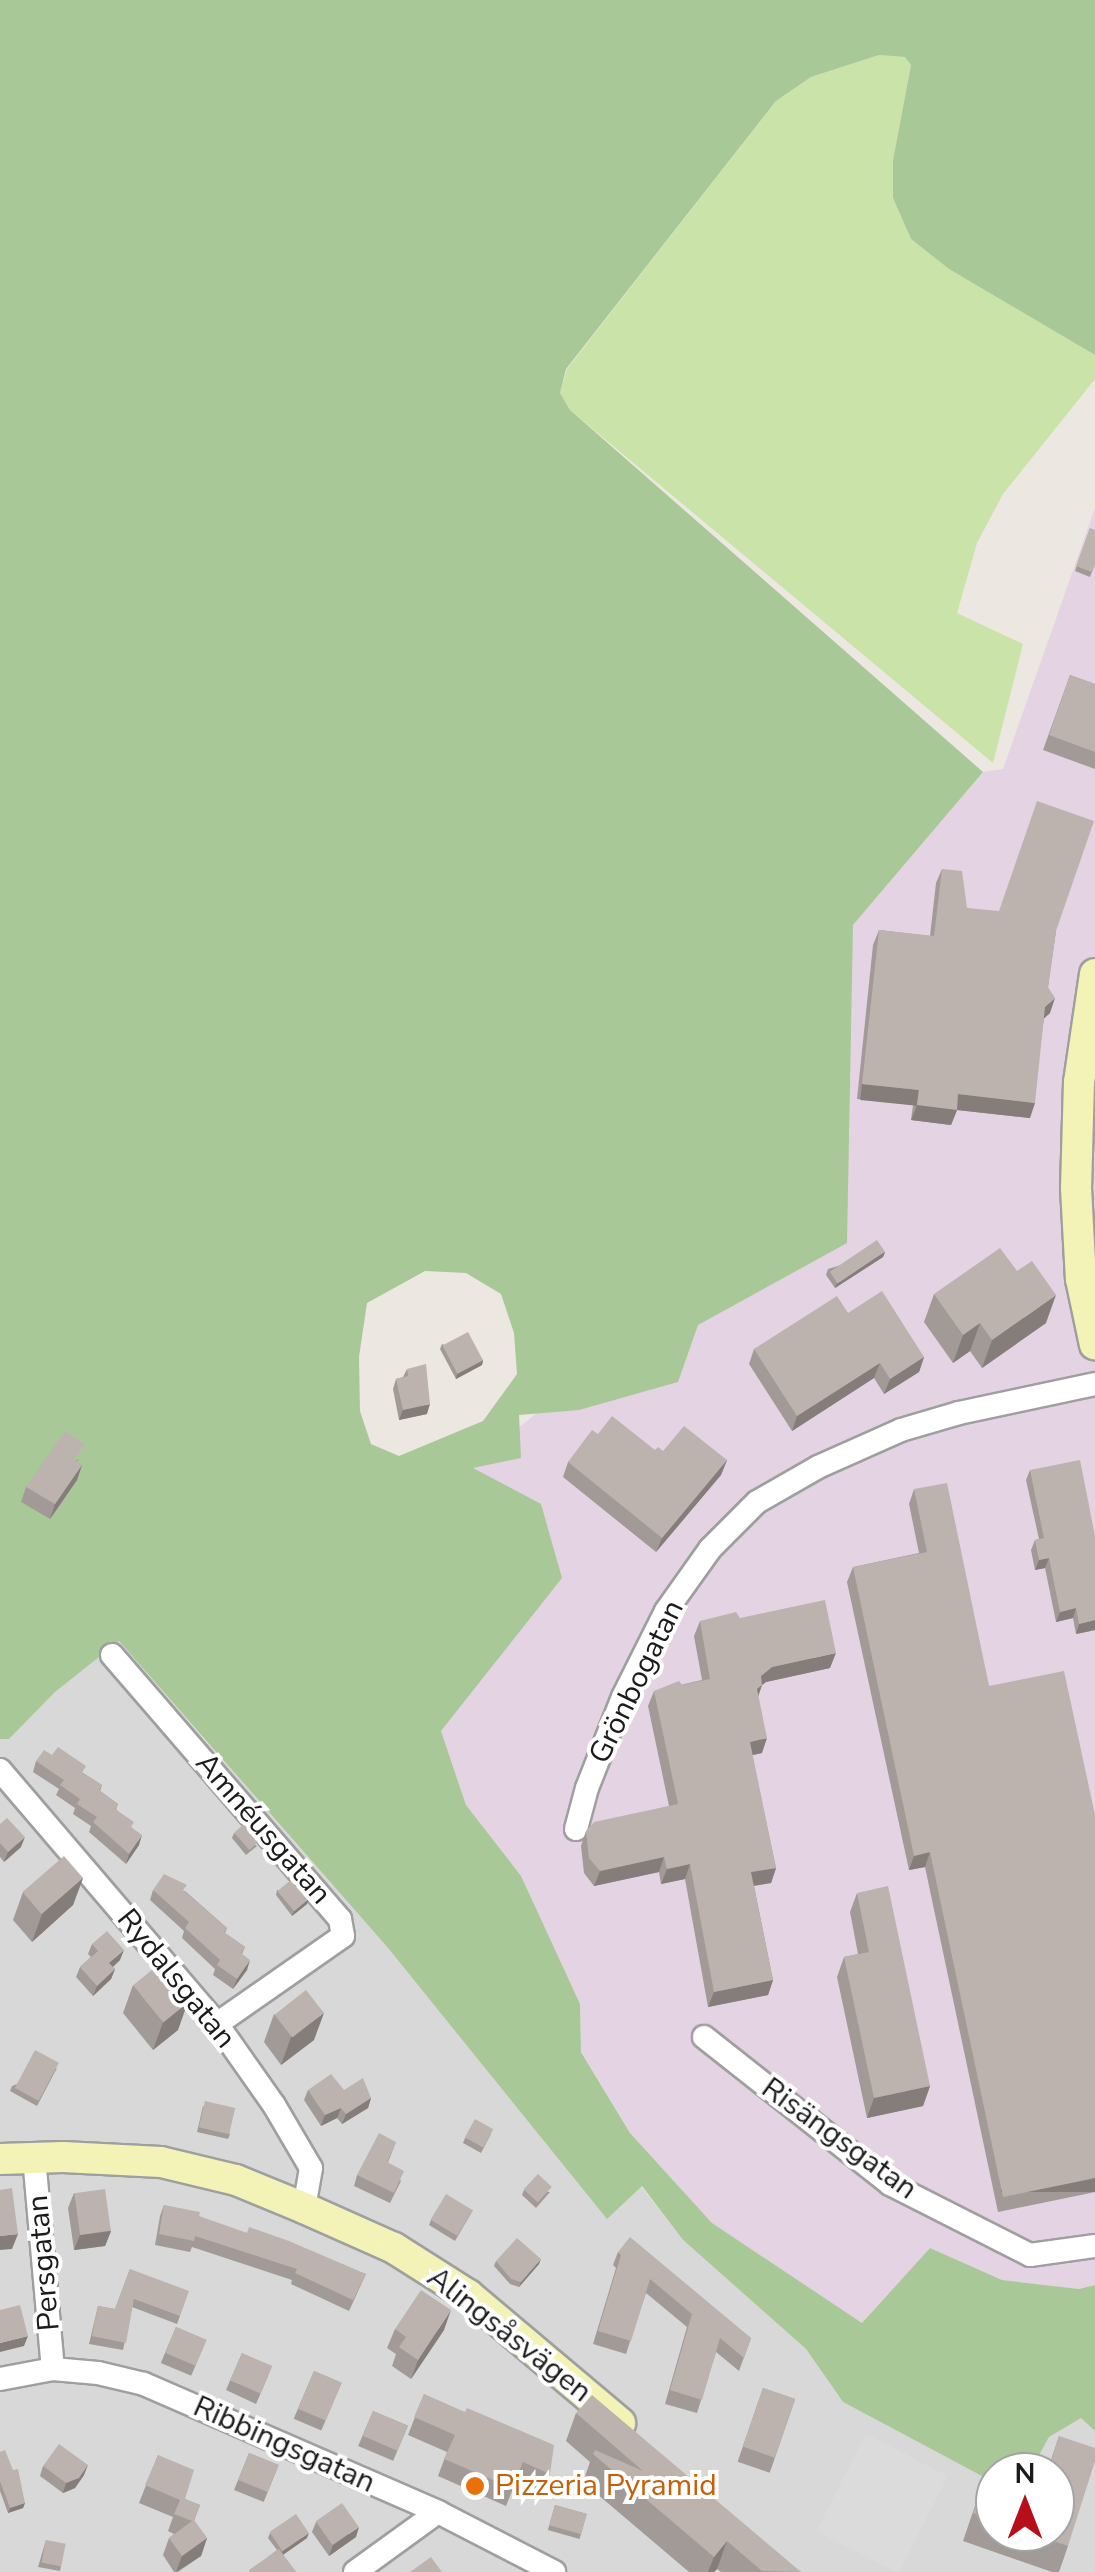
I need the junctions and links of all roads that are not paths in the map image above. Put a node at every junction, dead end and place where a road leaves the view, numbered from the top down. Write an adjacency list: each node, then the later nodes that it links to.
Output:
1 (1095, 974): 2 (main road)
2 (1095, 1345)
3 (1095, 1384): 6 (street, Grönbogatan)
4 (112, 1654): 7 (street, Amnéusgatan)
5 (0, 1770): 7 (street, Rydalsgatan)
6 (576, 1830)
7 (218, 2024): 11 (street, Rydalsgatan)
8 (704, 2037): 12 (street, Risängsgatan)
9 (34, 2157): 10 (main road, Alingsåsvägen); 11 (main road, Alingsåsvägen); 13 (street, Persgatan)
10 (0, 2160)
11 (304, 2208): 15 (main road, Alingsåsvägen)
12 (1095, 2246)
13 (53, 2369): 14 (street, Ribbingsgatan); 16 (street, Ribbingsgatan)
14 (0, 2378)
15 (638, 2439)
16 (438, 2512): 17 (street); 18 (street, Ribbingsgatan)
17 (355, 2572)
18 (554, 2572)

